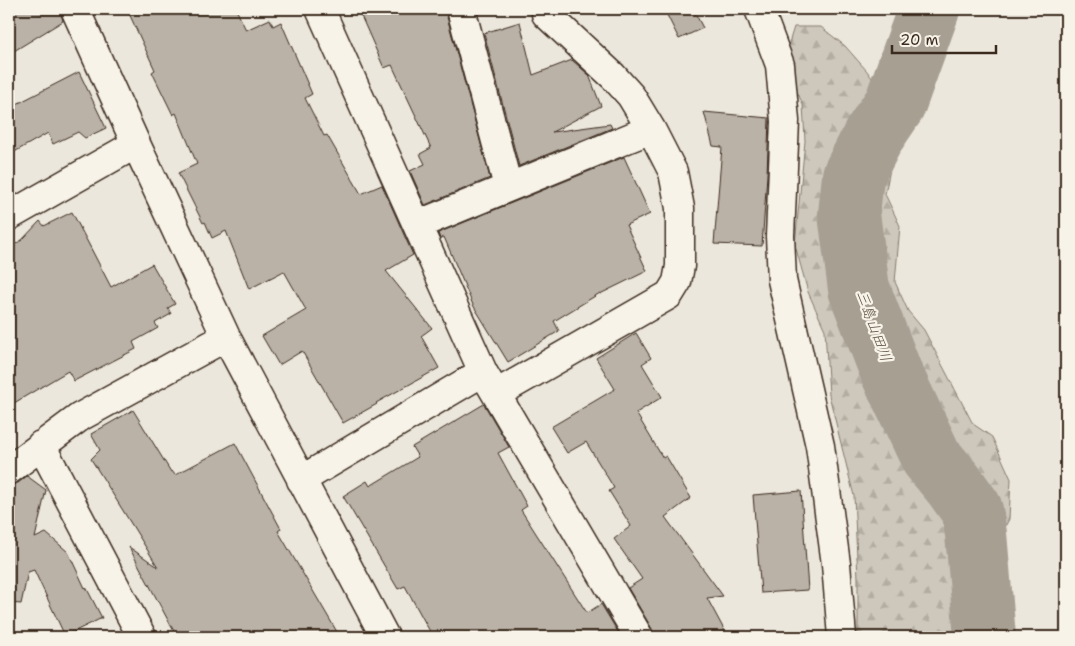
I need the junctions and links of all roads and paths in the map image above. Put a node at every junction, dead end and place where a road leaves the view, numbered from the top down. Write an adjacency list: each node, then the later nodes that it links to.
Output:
1 (75, 9): 7 (street)
2 (320, 9): 10 (street)
3 (461, 9): 8 (street)
4 (759, 9): 19 (street)
5 (546, 14): 6 (street)
6 (651, 129): 8 (street); 12 (street)
7 (136, 144): 9 (street); 11 (street)
8 (508, 186): 10 (street)
9 (9, 216)
10 (417, 224): 12 (street)
11 (226, 337): 13 (street); 15 (street)
12 (490, 383): 15 (street); 18 (street)
13 (41, 445): 14 (street); 16 (street)
14 (9, 470)
15 (301, 480): 17 (street)
16 (142, 637)
17 (385, 637)
18 (639, 637)
19 (842, 637)

